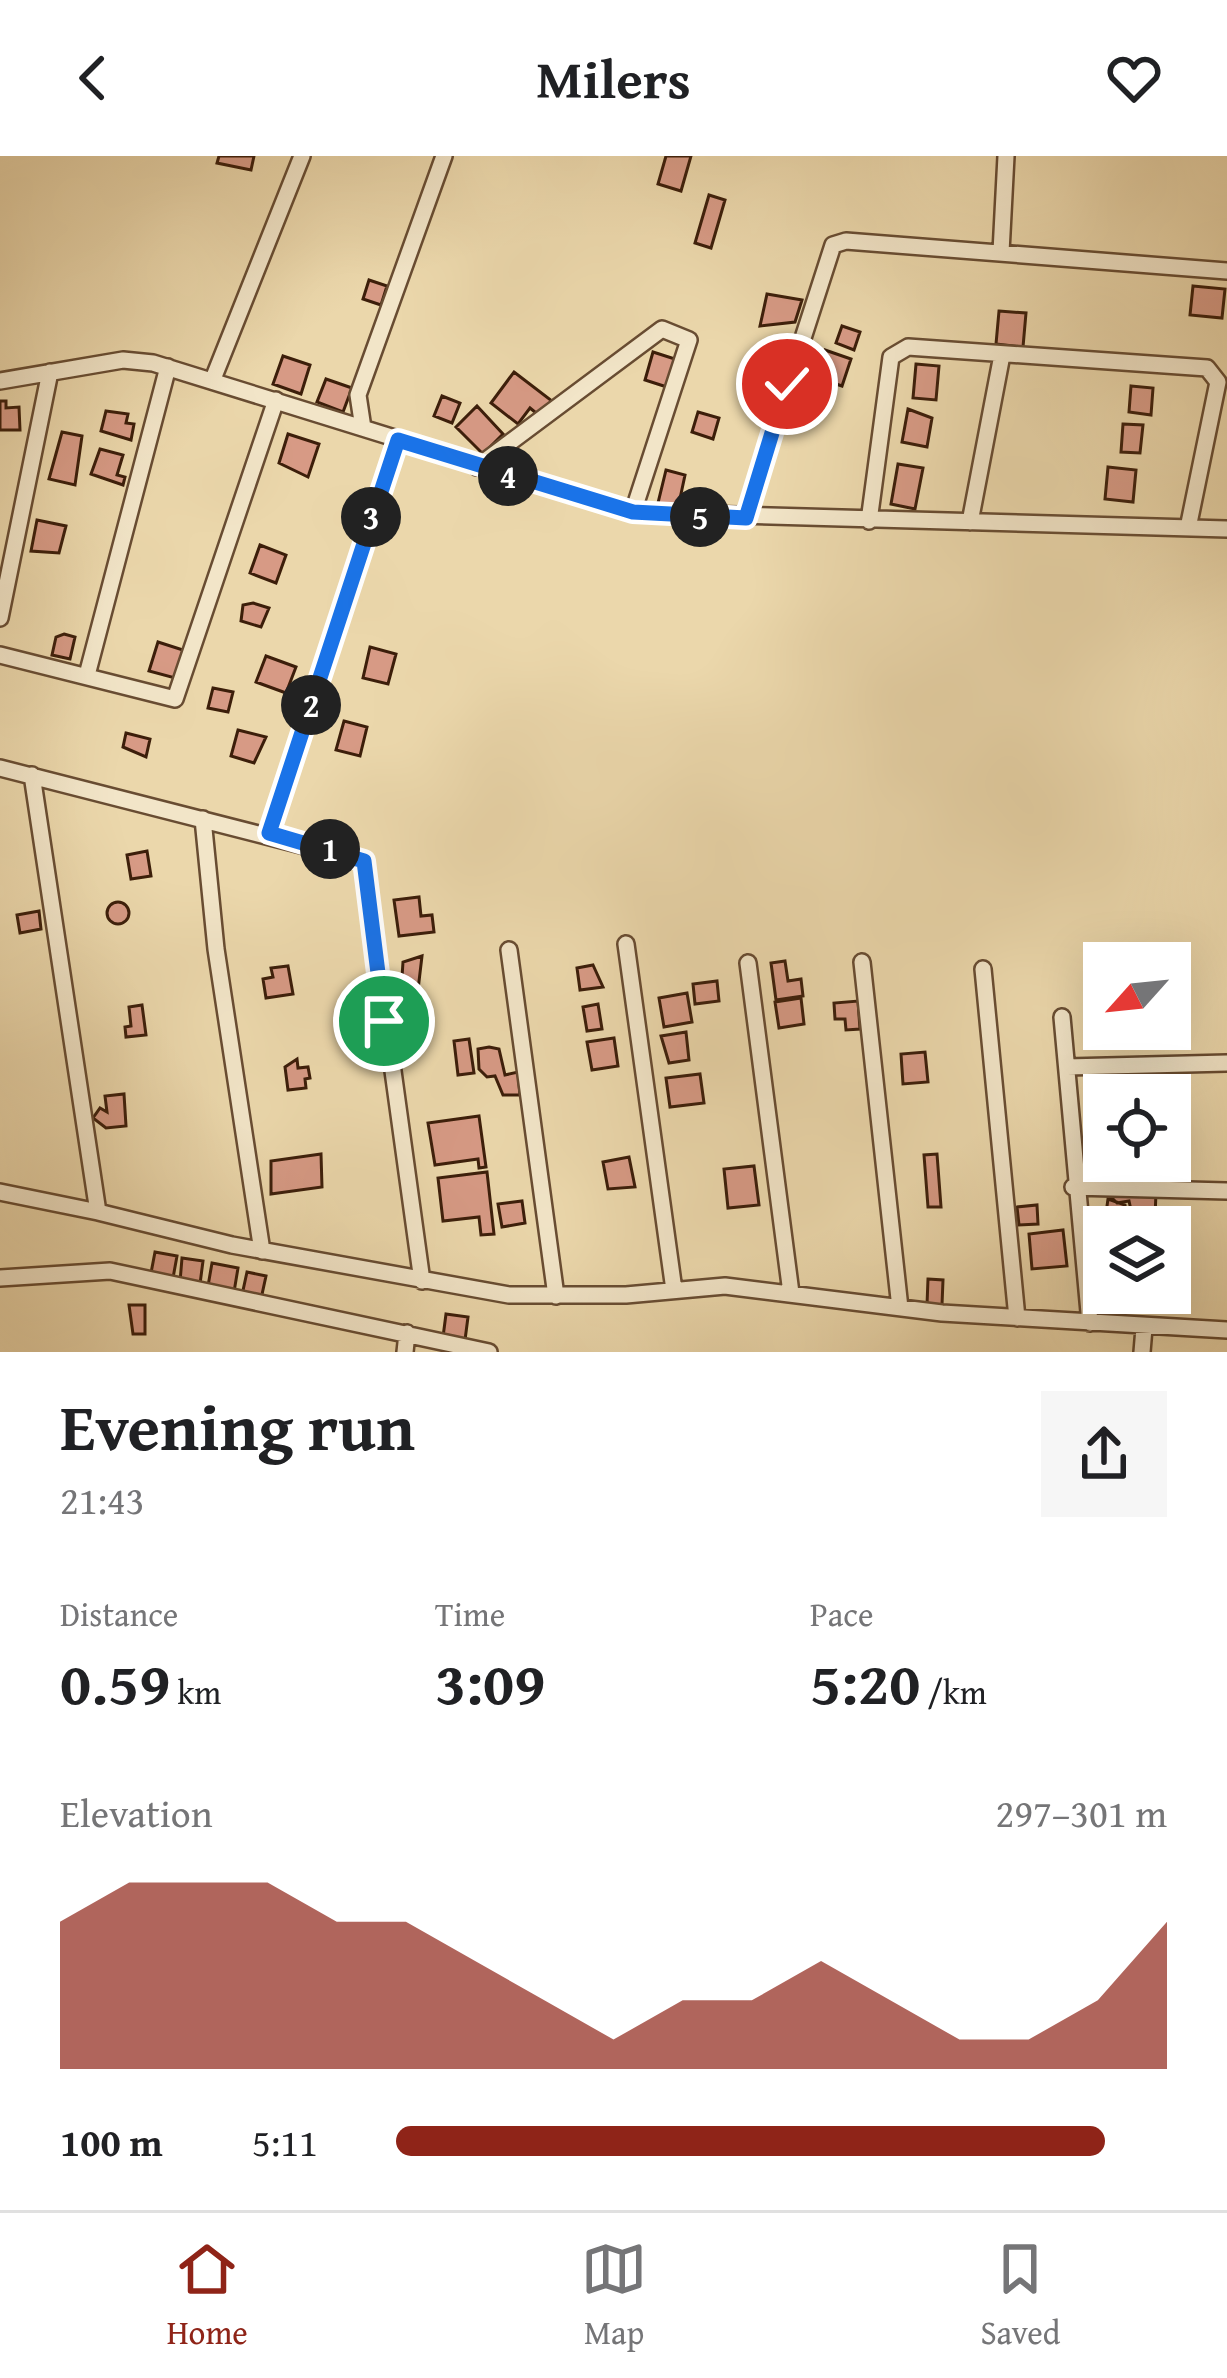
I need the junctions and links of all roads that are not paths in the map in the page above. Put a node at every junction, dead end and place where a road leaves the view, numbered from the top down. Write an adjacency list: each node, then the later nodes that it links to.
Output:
1 (302, 156): 9 (street)
2 (445, 156): 12 (street)
3 (1006, 156): 4 (street)
4 (1001, 252): 5 (street); 16 (street)
5 (1227, 271)
6 (1002, 355): 17 (street); 18 (street); 19 (street)
7 (168, 367): 8 (street); 9 (street); 23 (street)
8 (50, 372): 10 (street); 21 (street)
9 (213, 379): 11 (street)
10 (0, 381)
11 (276, 400): 12 (street); 23 (street)
12 (363, 428): 13 (street)
13 (398, 440): 14 (street); 27 (street)
14 (477, 467): 15 (street); 15 (street)
15 (633, 512): 16 (street)
16 (746, 518): 17 (street)
17 (869, 521): 18 (street)
18 (970, 522): 19 (street)
19 (1188, 528): 20 (street)
20 (1227, 529)
21 (0, 618)
22 (0, 655): 23 (street)
23 (87, 675)
24 (0, 768): 25 (street)
25 (32, 775): 26 (street); 39 (street)
26 (203, 819): 27 (street); 40 (street)
27 (269, 833): 42 (street)
28 (626, 944): 43 (street)
29 (509, 950): 45 (street)
30 (862, 962): 46 (street)
31 (748, 963): 44 (street)
32 (983, 969): 47 (street)
33 (1062, 1017): 35 (street)
34 (1227, 1063): 35 (street)
35 (1066, 1066): 36 (street)
36 (1073, 1186): 37 (street); 48 (street)
37 (1227, 1191)
38 (0, 1192): 39 (street)
39 (98, 1212): 40 (street)
40 (262, 1251): 42 (street)
41 (0, 1278): 51 (street)
42 (422, 1281): 45 (street)
43 (674, 1290): 44 (street); 45 (street)
44 (791, 1293): 46 (street)
45 (556, 1295)
46 (900, 1308): 47 (street)
47 (1017, 1318): 48 (street)
48 (1090, 1324): 49 (street)
49 (1144, 1328): 50 (street); 54 (street)
50 (1227, 1330)
51 (406, 1333): 52 (street); 53 (street)
52 (405, 1352)
53 (489, 1352)
54 (1142, 1352)

